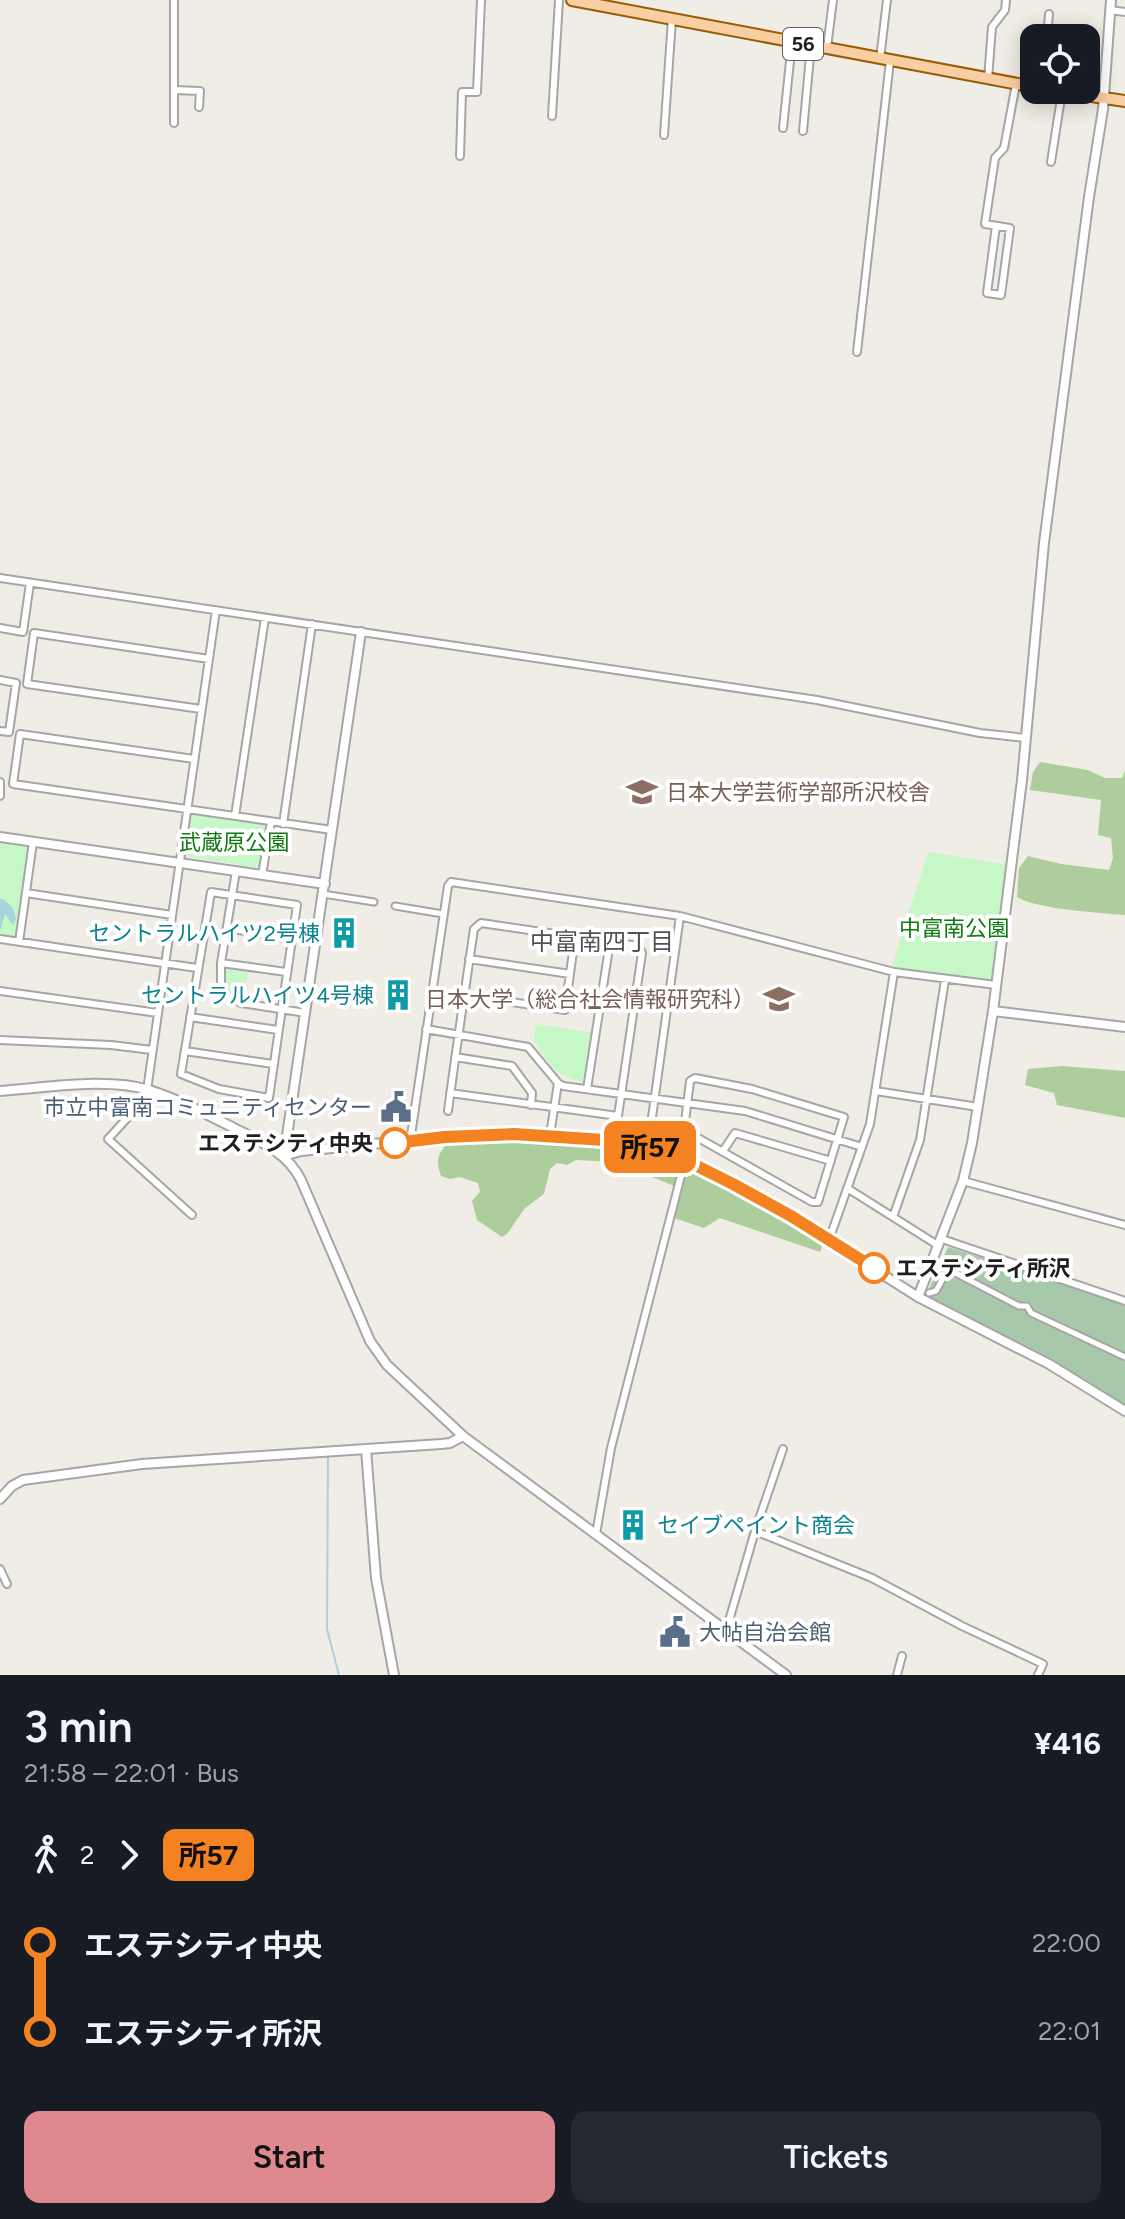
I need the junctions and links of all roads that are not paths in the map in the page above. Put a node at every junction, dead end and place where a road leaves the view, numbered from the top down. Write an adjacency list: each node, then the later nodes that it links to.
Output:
1 (174, 0): 20 (street)
2 (481, 0): 31 (street)
3 (559, 0): 26 (street)
4 (572, 0): 11 (main road, 56)
5 (833, 0): 15 (street)
6 (887, 0): 16 (street)
7 (1006, 0): 17 (street)
8 (1110, 5): 9 (street); 22 (street)
9 (1125, 12)
10 (1049, 14): 12 (street)
11 (672, 19): 13 (main road, 56); 30 (street)
12 (1048, 24)
13 (792, 42): 14 (main road, 56); 28 (street)
14 (811, 46): 15 (main road, 56); 29 (street)
15 (827, 49): 16 (main road, 56)
16 (885, 60): 17 (main road, 56); 34 (street)
17 (988, 79): 18 (main road, 56)
18 (1016, 84): 19 (main road, 56); 33 (street)
19 (1020, 85)
20 (174, 90): 25 (street); 27 (street)
21 (1100, 99): 22 (main road)
22 (1104, 100): 23 (main road); 46 (street)
23 (1125, 101)
24 (1056, 104): 32 (street)
25 (199, 107)
26 (552, 116)
27 (174, 123)
28 (783, 128)
29 (803, 131)
30 (664, 135)
31 (460, 156)
32 (1051, 162)
33 (996, 226): 33 (street)
34 (857, 352)
35 (0, 578): 36 (street)
36 (30, 583): 37 (street); 40 (street)
37 (216, 610): 38 (street); 42 (street)
38 (265, 618): 39 (street); 51 (street)
39 (312, 624): 41 (street); 53 (street)
40 (0, 628)
41 (361, 632): 46 (street); 54 (street)
42 (209, 659): 44 (street); 44 (street)
43 (0, 680): 45 (street)
44 (201, 709): 47 (street)
45 (0, 731)
46 (1026, 738): 82 (street)
47 (194, 759): 50 (street); 50 (street)
48 (0, 782): 49 (street)
49 (0, 796)
50 (187, 809): 51 (street); 57 (street)
51 (235, 816): 52 (street)
52 (271, 822): 53 (street); 59 (street)
53 (283, 824): 54 (street)
54 (332, 830): 60 (street)
55 (0, 837): 56 (street)
56 (33, 842): 57 (street); 61 (street)
57 (179, 862): 58 (street); 66 (street)
58 (236, 871): 59 (street); 62 (street)
59 (262, 875): 60 (street)
60 (324, 889): 63 (street); 88 (street)
61 (26, 893): 66 (street); 72 (street)
62 (232, 895): 68 (street); 71 (street); 77 (street)
63 (374, 902)
64 (395, 906): 65 (street)
65 (443, 914): 67 (street); 91 (street)
66 (172, 915): 76 (street)
67 (680, 916): 79 (street); 106 (street)
68 (227, 928): 71 (street); 75 (street)
69 (575, 937): 73 (street); 74 (street); 80 (street)
70 (0, 939): 72 (street)
71 (291, 939): 78 (street)
72 (19, 942): 76 (street)
73 (610, 942): 100 (street); 105 (street)
74 (469, 959): 80 (street); 84 (street)
75 (221, 963): 78 (street); 85 (street)
76 (164, 964): 77 (street); 87 (street)
77 (197, 968): 89 (street)
78 (286, 972): 85 (street)
79 (894, 972): 81 (street); 103 (street)
80 (570, 974): 84 (street)
81 (945, 980): 82 (street); 107 (street)
82 (996, 985): 86 (street)
83 (0, 991): 87 (street)
84 (464, 995): 93 (street)
85 (281, 1009): 88 (street); 92 (street)
86 (993, 1011): 90 (street); 110 (street)
87 (158, 1013): 95 (street)
88 (306, 1013): 119 (street)
89 (190, 1017): 92 (street); 96 (street)
90 (1125, 1027)
91 (426, 1029): 93 (street); 115 (street)
92 (278, 1030): 98 (street)
93 (459, 1034): 97 (street); 99 (street)
94 (0, 1040): 95 (street)
95 (152, 1050): 101 (street)
96 (185, 1051): 98 (street); 98 (street)
97 (455, 1057): 104 (street); 109 (street)
98 (273, 1064)
99 (558, 1083): 100 (street); 111 (street)
100 (587, 1089): 105 (street)
101 (150, 1090): 102 (street); 119 (street); 124 (street)
102 (0, 1091)
103 (876, 1091): 107 (street); 117 (street)
104 (450, 1093): 109 (street); 112 (street)
105 (622, 1094): 106 (street); 111 (street)
106 (655, 1098): 108 (street); 116 (street)
107 (926, 1099): 110 (street); 125 (street)
108 (687, 1103): 114 (street); 114 (street); 118 (street)
109 (531, 1105): 111 (street)
110 (978, 1107): 122 (street)
111 (554, 1108): 113 (street)
112 (448, 1111)
113 (550, 1135): 115 (street); 116 (street)
114 (838, 1140): 117 (street); 121 (street)
115 (410, 1142): 119 (street)
116 (648, 1146): 120 (street)
117 (862, 1147): 123 (street)
118 (723, 1151): 121 (street); 121 (street)
119 (284, 1156): 134 (street)
120 (685, 1160): 127 (street); 139 (street)
121 (831, 1161)
122 (963, 1181): 126 (street); 128 (street)
123 (847, 1188): 125 (street); 127 (street)
124 (192, 1215)
125 (893, 1217): 128 (street)
126 (1125, 1225)
127 (829, 1240): 130 (street)
128 (940, 1243): 130 (street); 131 (street)
129 (929, 1293): 132 (street)
130 (918, 1297): 133 (street)
131 (1125, 1301)
132 (1125, 1357)
133 (1125, 1411)
134 (463, 1436): 135 (street); 139 (street)
135 (366, 1449): 137 (street); 144 (street)
136 (783, 1449): 138 (street)
137 (0, 1499)
138 (755, 1531): 142 (street); 147 (street)
139 (596, 1534): 142 (street)
140 (0, 1569): 141 (street)
141 (7, 1584)
142 (726, 1631): 145 (street)
143 (902, 1656): 146 (street)
144 (394, 1675)
145 (786, 1675)
146 (897, 1675)
147 (1038, 1675)

